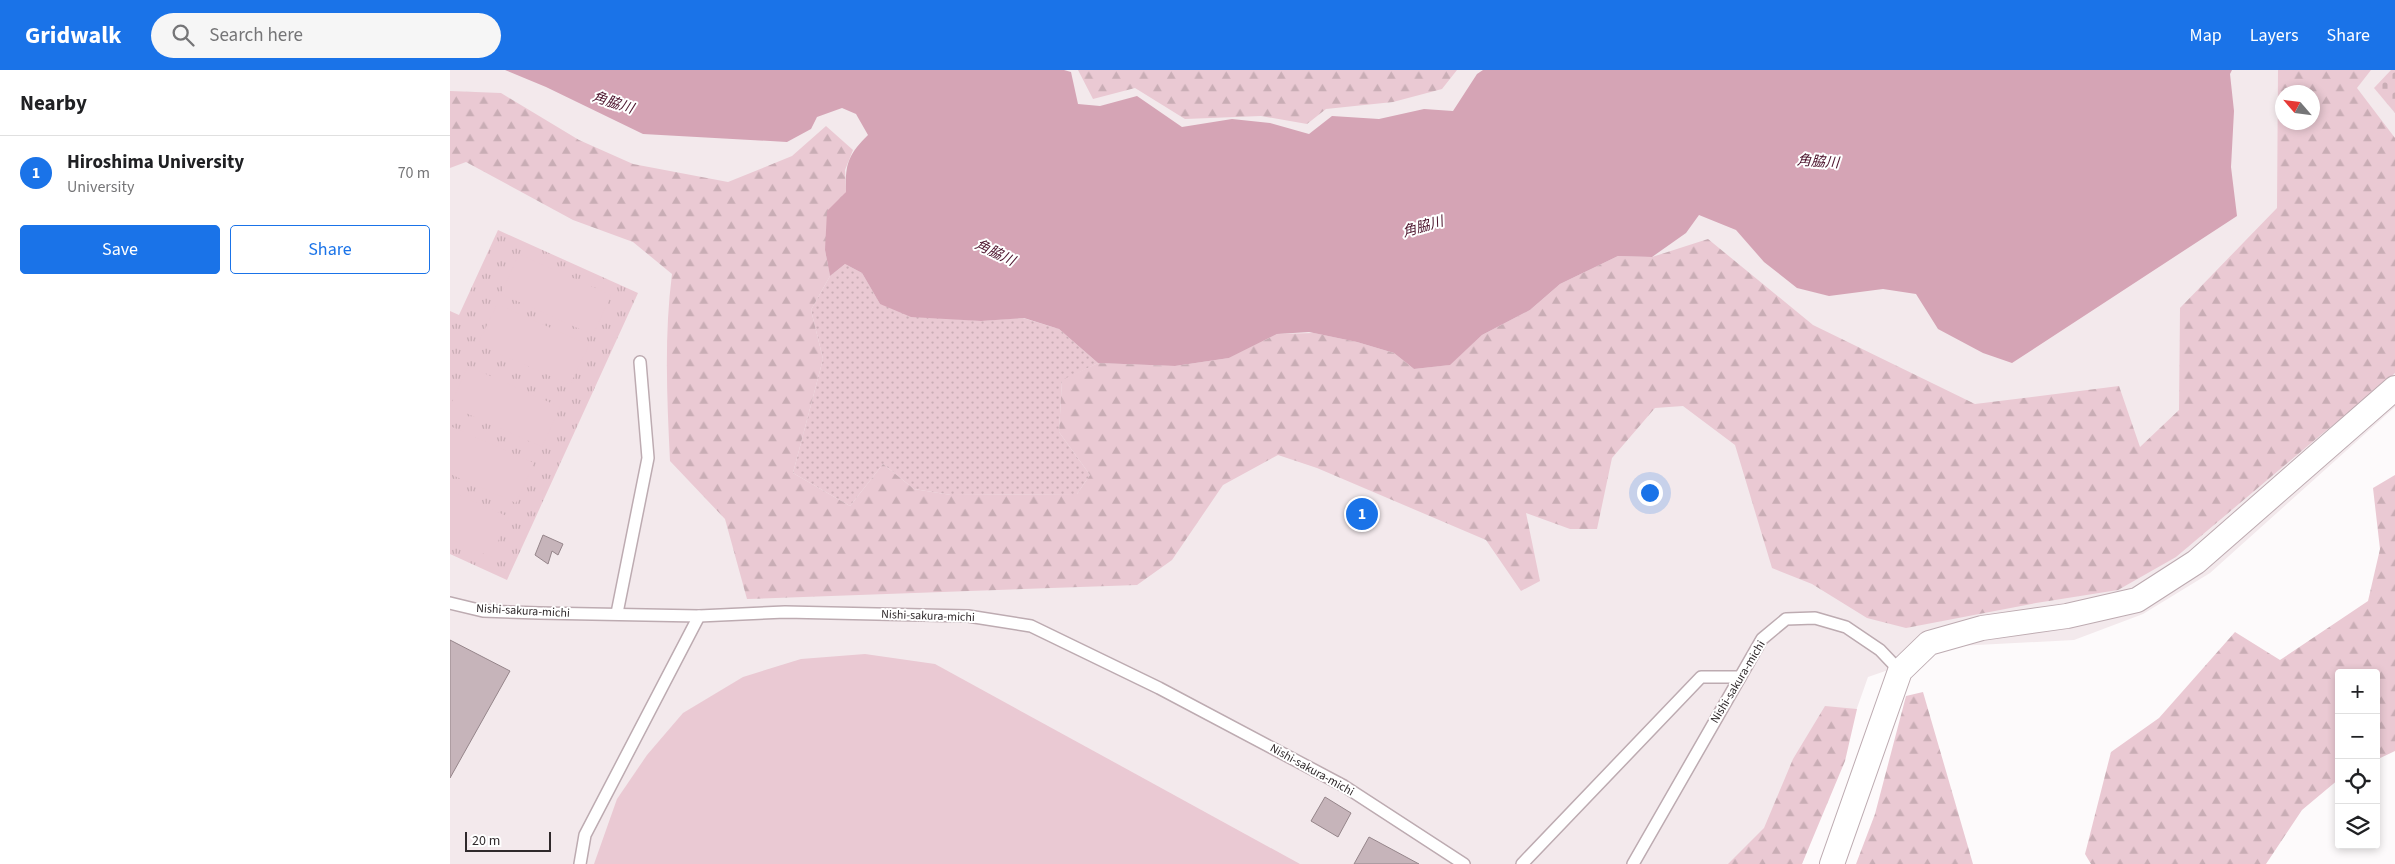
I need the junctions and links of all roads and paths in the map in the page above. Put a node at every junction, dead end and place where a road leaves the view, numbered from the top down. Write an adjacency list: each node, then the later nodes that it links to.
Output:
1 (640, 362): 4 (lane)
2 (2395, 388): 6 (street)
3 (450, 603): 4 (lane, Nishi-sakura-michi)
4 (617, 614): 5 (lane, Nishi-sakura-michi)
5 (699, 616): 8 (lane); 9 (lane, Nishi-sakura-michi)
6 (1900, 671): 7 (lane, Nishi-sakura-michi); 12 (street)
7 (1740, 677): 10 (lane); 11 (lane, Nishi-sakura-michi)
8 (580, 864)
9 (1464, 864)
10 (1522, 864)
11 (1633, 864)
12 (1832, 864)

